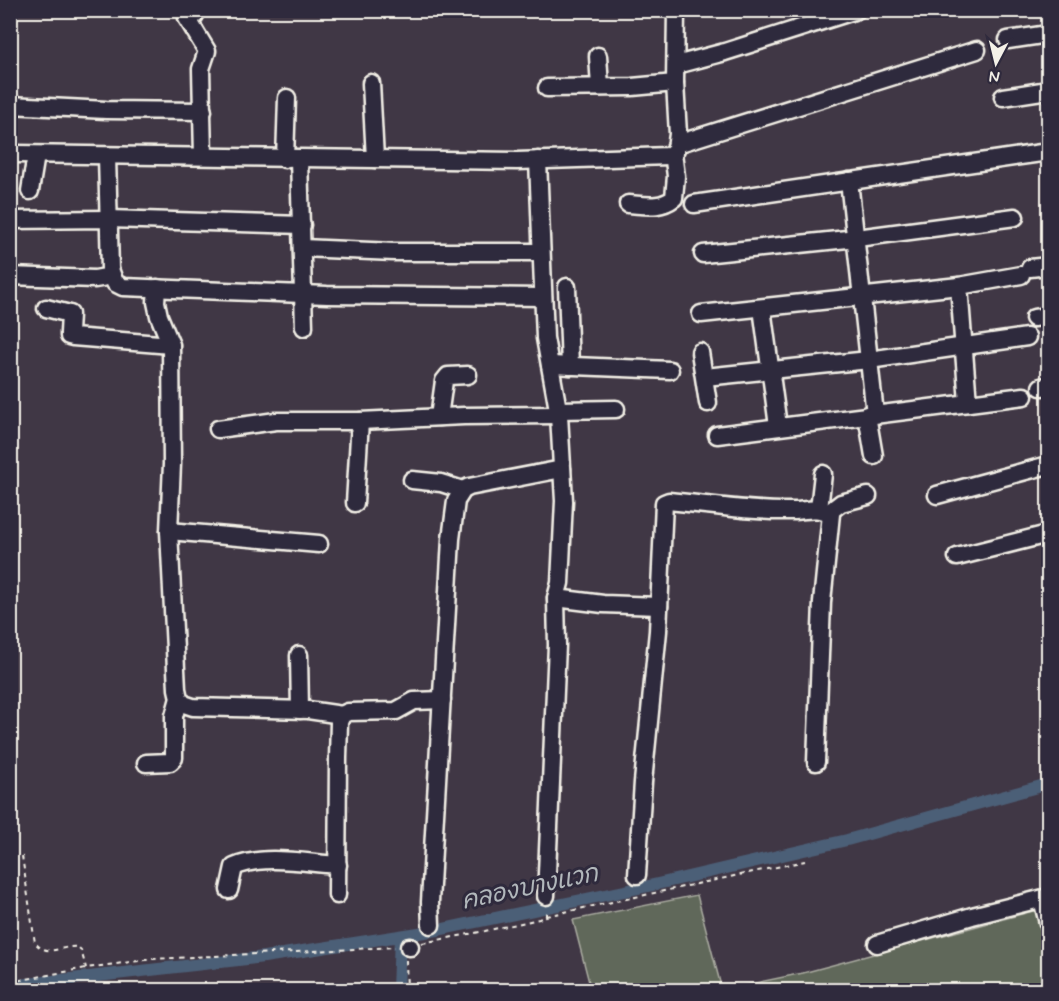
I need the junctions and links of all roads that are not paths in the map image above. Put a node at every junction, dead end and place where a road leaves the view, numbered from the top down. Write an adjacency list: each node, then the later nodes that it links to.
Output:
1 (197, 10): 17 (street)
2 (676, 10): 8 (street)
3 (857, 10): 8 (street)
4 (1048, 34): 5 (street)
5 (1008, 40)
6 (977, 50): 18 (street)
7 (598, 56): 11 (street)
8 (676, 65): 10 (street)
9 (371, 83): 25 (street)
10 (675, 83): 11 (street); 18 (street)
11 (600, 87): 12 (street)
12 (547, 88)
13 (1048, 90): 14 (street)
14 (1004, 97)
15 (287, 98): 24 (street)
16 (10, 105): 17 (street)
17 (203, 111): 23 (street)
18 (675, 148): 26 (street); 29 (street)
19 (1048, 152): 27 (street)
20 (16, 154): 21 (street)
21 (36, 155): 22 (street); 28 (street)
22 (107, 156): 23 (street); 32 (street)
23 (203, 156): 24 (street)
24 (292, 159): 25 (street); 34 (street)
25 (375, 159): 26 (street)
26 (538, 160): 37 (street)
27 (849, 181): 30 (street); 35 (street)
28 (30, 191)
29 (628, 204)
30 (694, 204)
31 (1015, 217): 35 (street)
32 (109, 219): 33 (street); 34 (street); 41 (street)
33 (10, 220)
34 (302, 225): 36 (street)
35 (857, 238): 38 (street); 46 (street)
36 (303, 248): 37 (street); 45 (street)
37 (541, 252): 47 (street)
38 (703, 254)
39 (1048, 266): 42 (street)
40 (10, 276): 41 (street)
41 (112, 276): 44 (street)
42 (959, 286): 46 (street); 54 (street)
43 (567, 287): 58 (street)
44 (157, 288): 45 (street); 53 (street)
45 (302, 293): 47 (street); 51 (street)
46 (862, 296): 49 (street); 56 (street)
47 (543, 297): 57 (street)
48 (46, 308): 53 (street)
49 (762, 308): 50 (street); 59 (street)
50 (701, 314)
51 (304, 327)
52 (1027, 337): 54 (street)
53 (171, 345): 84 (street)
54 (963, 345): 56 (street); 64 (street)
55 (700, 352): 62 (street)
56 (869, 360): 59 (street); 68 (street)
57 (550, 365): 58 (street); 67 (street)
58 (570, 366): 60 (street)
59 (771, 369): 62 (street); 71 (street)
60 (670, 370)
61 (468, 375): 69 (street)
62 (705, 376): 65 (street)
63 (1024, 396): 64 (street)
64 (968, 403): 68 (street)
65 (708, 404)
66 (616, 409): 67 (street)
67 (559, 412): 69 (street); 76 (street)
68 (871, 415): 71 (street); 74 (street)
69 (439, 417): 70 (street)
70 (360, 421): 72 (street); 82 (street)
71 (778, 426): 73 (street)
72 (218, 429)
73 (717, 435)
74 (874, 456)
75 (1048, 465): 80 (street)
76 (562, 469): 79 (street); 88 (street)
77 (824, 474): 83 (street)
78 (412, 480): 79 (street)
79 (463, 490): 92 (street)
80 (937, 495)
81 (868, 496): 83 (street)
82 (355, 503)
83 (824, 511): 89 (street); 95 (street)
84 (169, 531): 86 (street); 91 (street)
85 (1048, 534): 87 (street)
86 (319, 544)
87 (957, 557)
88 (556, 598): 89 (street); 102 (street)
89 (659, 606): 98 (street)
90 (299, 655): 93 (street)
91 (179, 698): 93 (street); 96 (street)
92 (442, 700): 94 (street); 104 (street)
93 (300, 710): 94 (street)
94 (342, 715): 97 (street)
95 (816, 762)
96 (146, 763)
97 (338, 865): 99 (street); 100 (street)
98 (637, 875)
99 (229, 890)
100 (338, 895)
101 (1045, 898): 103 (street); 105 (street)
102 (546, 904)
103 (1048, 923)
104 (431, 925)
105 (877, 944)

